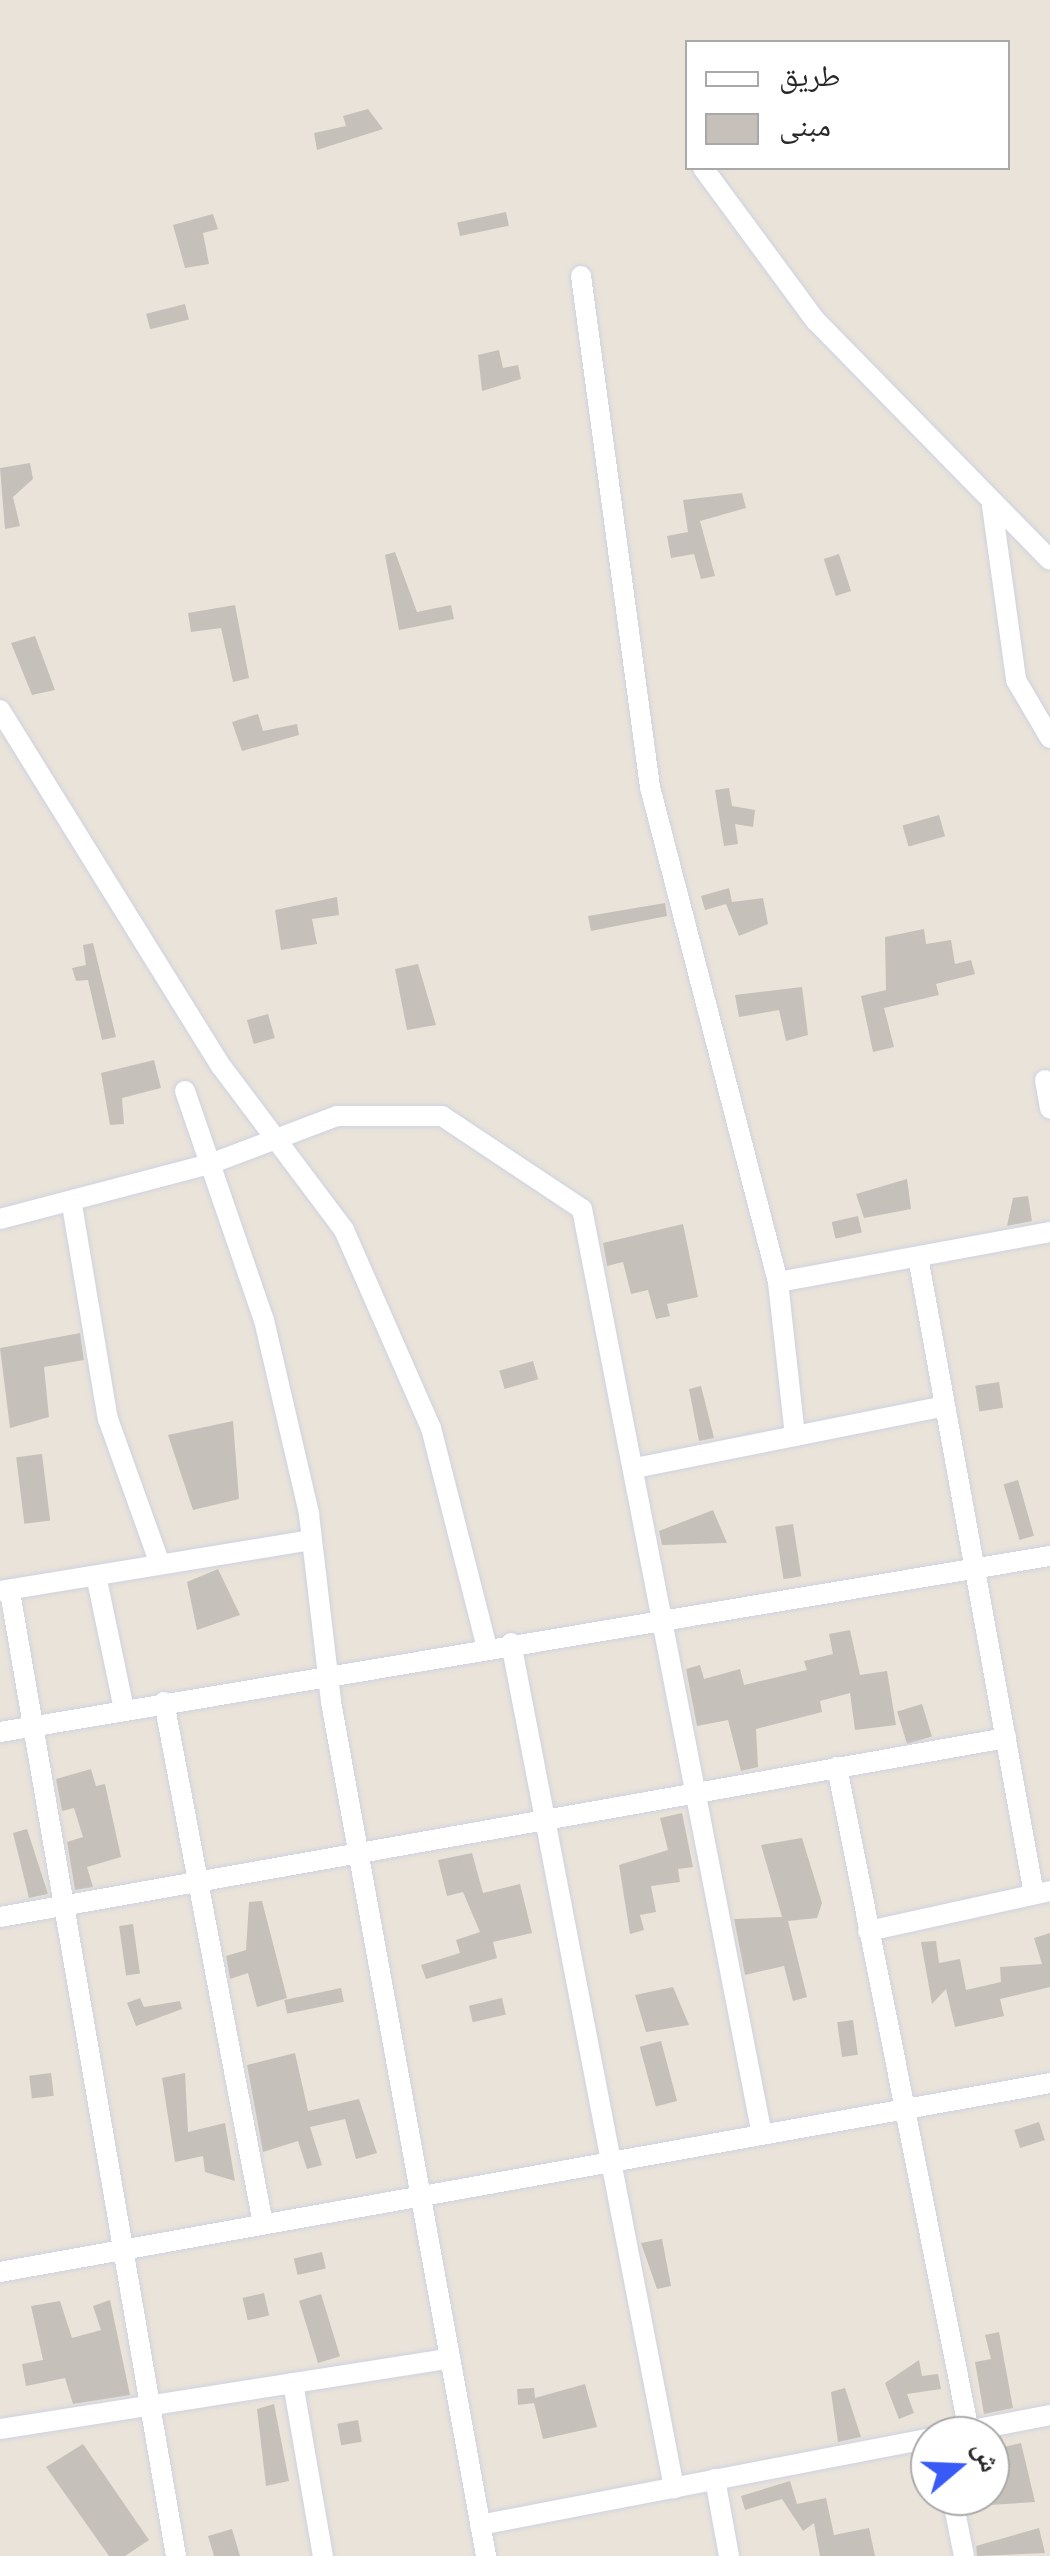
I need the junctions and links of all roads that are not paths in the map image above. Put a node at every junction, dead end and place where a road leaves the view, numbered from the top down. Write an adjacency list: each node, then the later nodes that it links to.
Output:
1 (704, 170): 3 (street)
2 (581, 276): 16 (street)
3 (992, 506): 4 (street); 6 (street)
4 (1050, 560)
5 (0, 710): 10 (street)
6 (1050, 738)
7 (1045, 1080): 9 (street)
8 (185, 1092): 11 (street)
9 (1050, 1109)
10 (274, 1136): 11 (street); 19 (street); 28 (street)
11 (210, 1164): 12 (street); 20 (street)
12 (72, 1205): 13 (street); 22 (street)
13 (0, 1219)
14 (1050, 1232): 15 (street)
15 (918, 1256): 16 (street); 17 (street)
16 (778, 1282): 18 (street)
17 (946, 1406): 18 (street); 23 (street)
18 (795, 1436): 19 (street)
19 (635, 1468): 26 (street)
20 (310, 1540): 22 (street); 29 (street)
21 (1050, 1556): 23 (street)
22 (160, 1564): 24 (street)
23 (975, 1568): 26 (street); 34 (street)
24 (97, 1580): 25 (street); 31 (street)
25 (5, 1592): 32 (street)
26 (666, 1618): 27 (street); 36 (street)
27 (511, 1643): 28 (street); 37 (street)
28 (486, 1647): 29 (street)
29 (328, 1672): 30 (street); 38 (street)
30 (164, 1702): 31 (street); 39 (street)
31 (124, 1710): 32 (street)
32 (35, 1726): 33 (street); 41 (street)
33 (0, 1732)
34 (1006, 1738): 35 (street); 40 (street)
35 (838, 1767): 36 (street); 43 (street)
36 (698, 1791): 37 (street); 46 (street)
37 (545, 1817): 38 (street); 47 (street)
38 (356, 1849): 39 (street); 48 (street)
39 (198, 1880): 41 (street); 49 (street)
40 (1042, 1892): 43 (street)
41 (64, 1906): 42 (street); 50 (street)
42 (0, 1917)
43 (868, 1931): 45 (street)
44 (1050, 2084): 45 (street)
45 (901, 2110): 46 (street); 56 (street)
46 (762, 2135): 47 (street)
47 (612, 2162): 48 (street); 61 (street)
48 (418, 2196): 49 (street); 52 (street)
49 (264, 2224): 50 (street)
50 (120, 2250): 51 (street); 54 (street)
51 (0, 2272)
52 (448, 2359): 53 (street); 63 (street)
53 (293, 2383): 54 (street); 65 (street)
54 (149, 2406): 58 (street); 64 (street)
55 (1050, 2415): 57 (street)
56 (966, 2416)
57 (1010, 2423)
58 (0, 2429)
59 (910, 2442): 60 (street)
60 (715, 2480): 61 (street); 67 (street)
61 (674, 2488): 63 (street)
62 (956, 2516): 68 (street)
63 (480, 2525): 66 (street)
64 (176, 2556)
65 (323, 2556)
66 (486, 2556)
67 (729, 2556)
68 (964, 2556)

